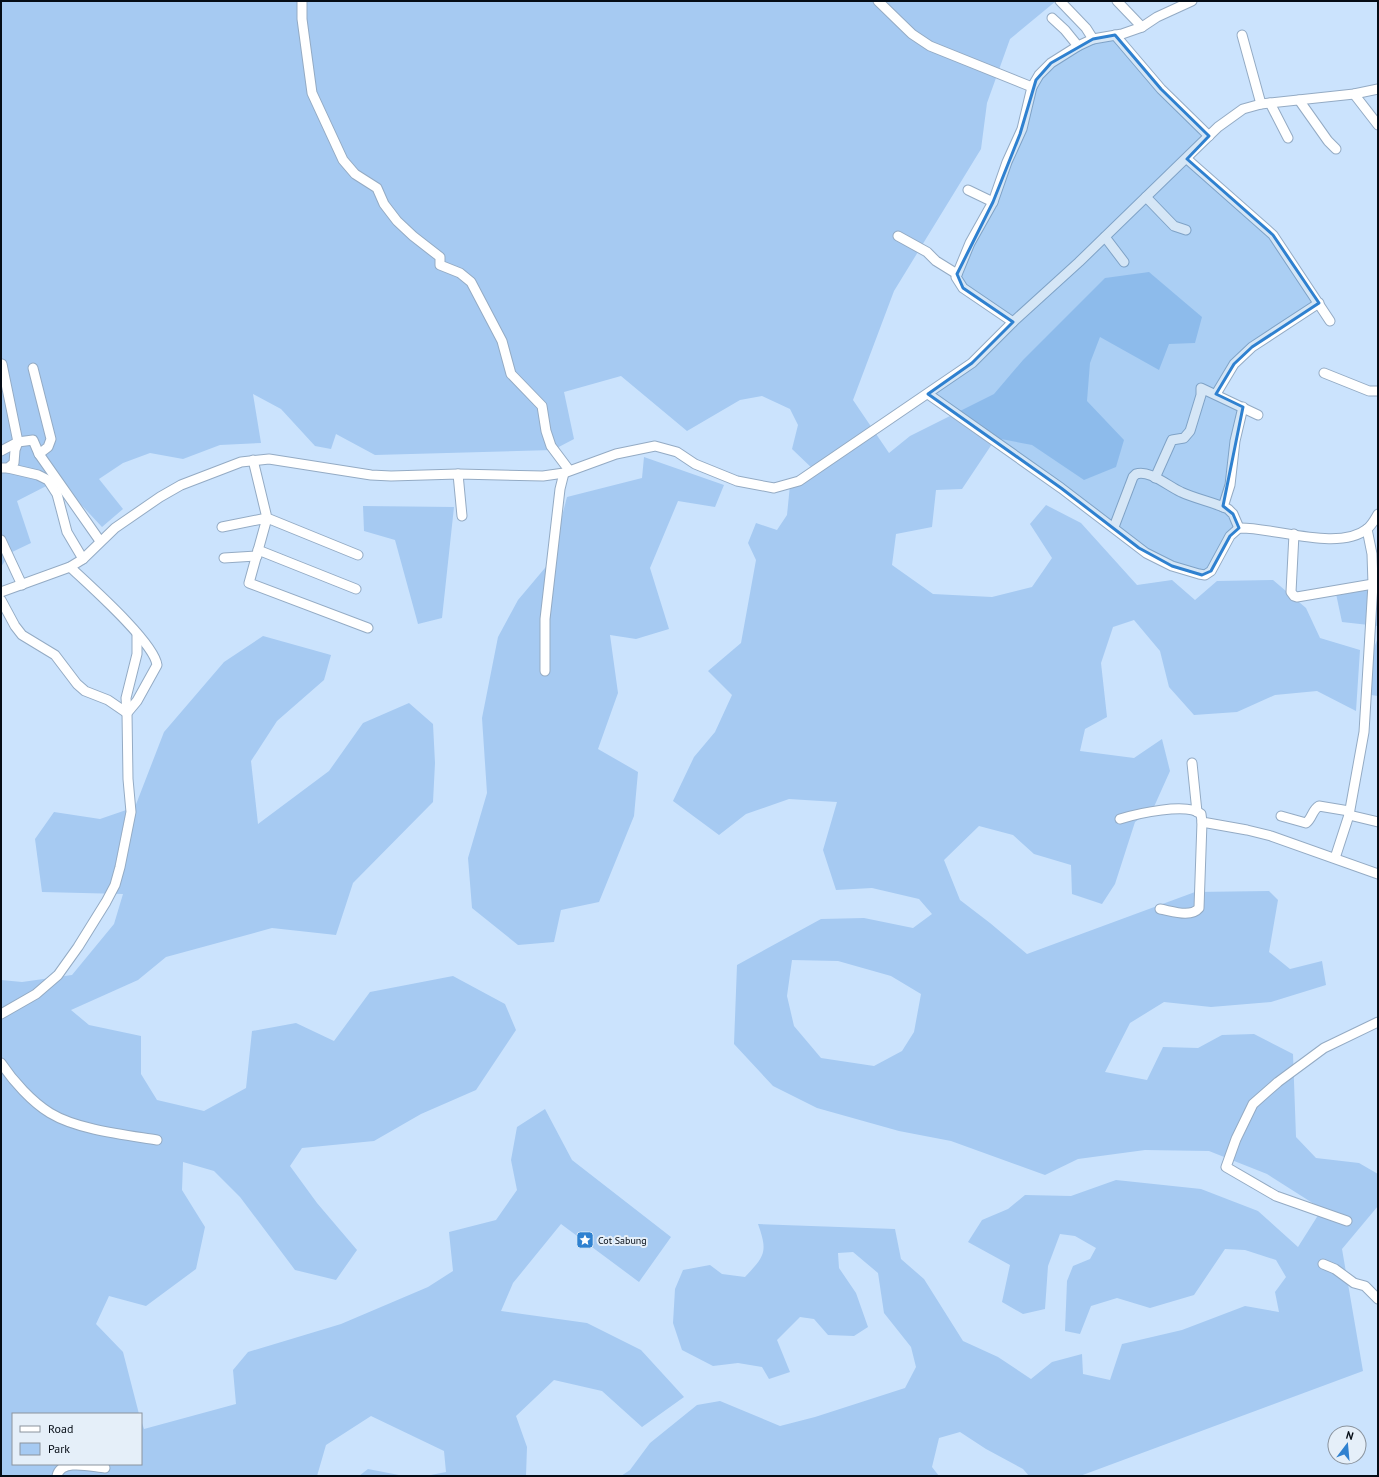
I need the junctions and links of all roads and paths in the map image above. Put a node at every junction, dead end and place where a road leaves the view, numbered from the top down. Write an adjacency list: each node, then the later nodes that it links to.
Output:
1 (302, 1): 47 (street)
2 (878, 1): 12 (street)
3 (1060, 1): 10 (street)
4 (1117, 1): 7 (street)
5 (1192, 1): 7 (street)
6 (1052, 18): 11 (street)
7 (1142, 27): 9 (street)
8 (1242, 34): 16 (street)
9 (1115, 35): 10 (street); 18 (street)
10 (1093, 39): 11 (street)
11 (1078, 46): 12 (street)
12 (1032, 87): 24 (street)
13 (1378, 89): 14 (street)
14 (1354, 94): 15 (street); 17 (street)
15 (1300, 100): 16 (street); 20 (street)
16 (1266, 104): 18 (street); 19 (street)
17 (1378, 125)
18 (1209, 136): 21 (street)
19 (1288, 138)
20 (1336, 149)
21 (1187, 158): 23 (street); 30 (street)
22 (968, 190): 24 (street)
23 (1146, 197): 25 (street); 27 (street)
24 (993, 202): 29 (street)
25 (1186, 230)
26 (898, 236): 29 (street)
27 (1105, 238): 28 (street); 32 (street)
28 (1124, 262)
29 (957, 274): 32 (street)
30 (1319, 303): 31 (street); 39 (street)
31 (1330, 321)
32 (1013, 322): 38 (street)
33 (2, 364): 36 (street)
34 (34, 368): 44 (street)
35 (1324, 372): 37 (street)
36 (3, 382): 42 (street)
37 (1378, 391)
38 (928, 394): 47 (street); 55 (street)
39 (1216, 394): 40 (street); 49 (street)
40 (1243, 407): 41 (street); 50 (street)
41 (1258, 415)
42 (18, 442): 43 (street); 44 (street); 46 (street)
43 (1, 451)
44 (39, 454): 60 (street)
45 (253, 460): 48 (street); 53 (street); 60 (street)
46 (4, 468): 63 (street)
47 (567, 471): 48 (street); 73 (street)
48 (458, 474): 52 (street)
49 (1155, 478): 50 (street); 55 (street)
50 (1223, 507): 56 (street)
51 (1378, 514): 57 (street)
52 (462, 516)
53 (267, 518): 54 (street); 61 (street); 62 (street)
54 (222, 527)
55 (1114, 527): 56 (street)
56 (1239, 528): 58 (street)
57 (1367, 529): 58 (street); 66 (street)
58 (1294, 534): 66 (street)
59 (1, 540): 67 (street)
60 (100, 542): 63 (street)
61 (258, 553): 64 (street); 68 (street); 71 (street)
62 (358, 555)
63 (83, 558): 65 (street)
64 (224, 558)
65 (70, 567): 67 (street); 72 (street)
66 (1372, 584): 77 (street)
67 (22, 585): 69 (street)
68 (356, 589)
69 (1, 592)
70 (1, 600): 74 (street)
71 (368, 628)
72 (137, 634): 74 (street); 74 (street)
73 (544, 671)
74 (127, 713): 85 (street)
75 (1192, 763): 76 (street)
76 (1197, 812): 79 (street); 80 (street)
77 (1349, 813): 78 (street); 81 (street); 82 (street)
78 (1281, 816)
79 (1120, 818)
80 (1202, 822): 82 (street); 84 (street)
81 (1378, 822)
82 (1335, 858): 83 (street)
83 (1378, 874)
84 (1160, 909)
85 (1, 1014)
86 (1378, 1022): 89 (street)
87 (1, 1063): 88 (street)
88 (157, 1140)
89 (1347, 1221)
90 (1323, 1264): 91 (street)
91 (1378, 1299)
92 (106, 1468): 93 (street)
93 (57, 1476)

